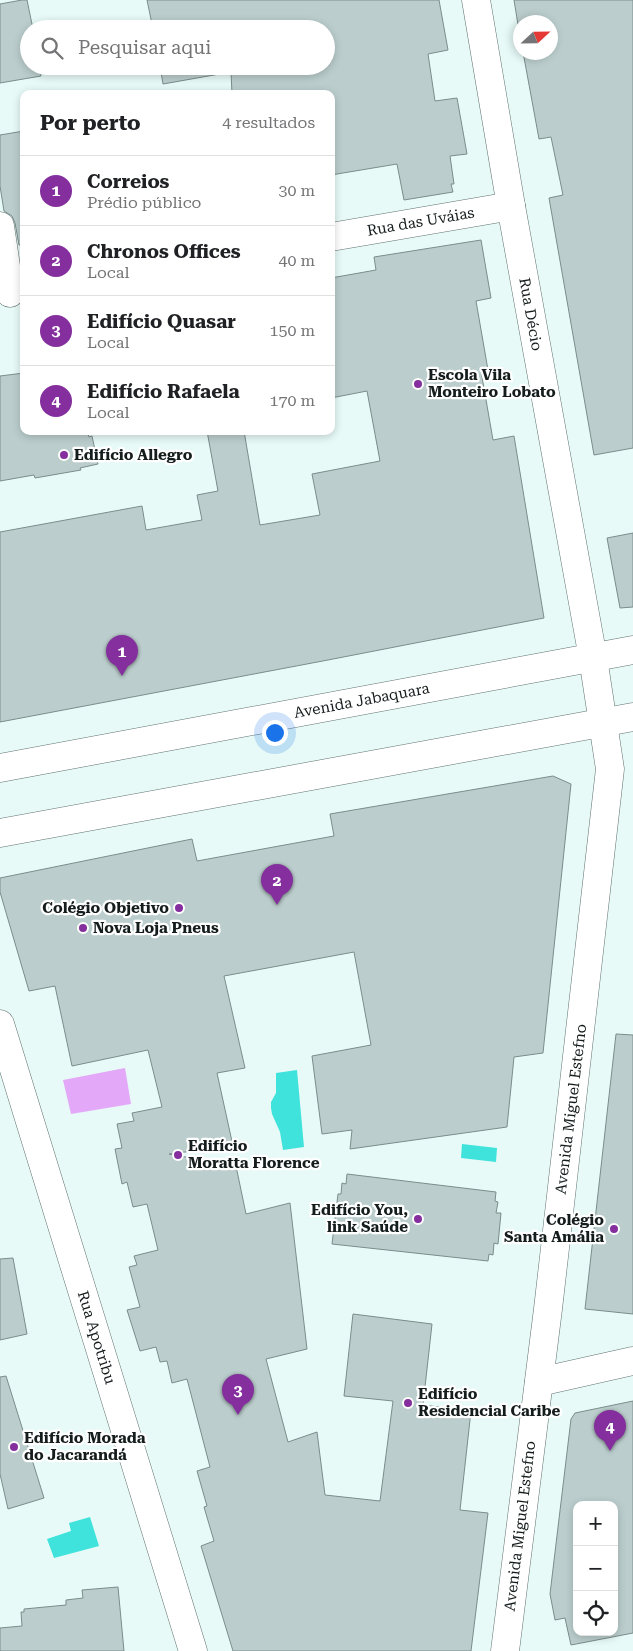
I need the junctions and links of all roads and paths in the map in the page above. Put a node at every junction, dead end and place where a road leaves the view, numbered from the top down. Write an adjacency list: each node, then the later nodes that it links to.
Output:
1 (476, 0): 2 (street, Rua Décio)
2 (511, 206): 4 (street, Rua das Uváias); 7 (street, Rua Décio)
3 (0, 226): 5 (street)
4 (335, 236)
5 (11, 292)
6 (633, 650): 7 (street, Avenida Jabaquara)
7 (593, 658): 9 (street, Avenida Miguel Estefno); 10 (street, Avenida Jabaquara)
8 (633, 717): 9 (street)
9 (603, 722): 11 (street); 14 (street, Avenida Miguel Estefno)
10 (0, 768)
11 (0, 832)
12 (0, 1024): 15 (street, Rua Apotribu)
13 (633, 1361): 14 (street)
14 (539, 1382): 16 (street, Avenida Miguel Estefno)
15 (193, 1651)
16 (506, 1651)

